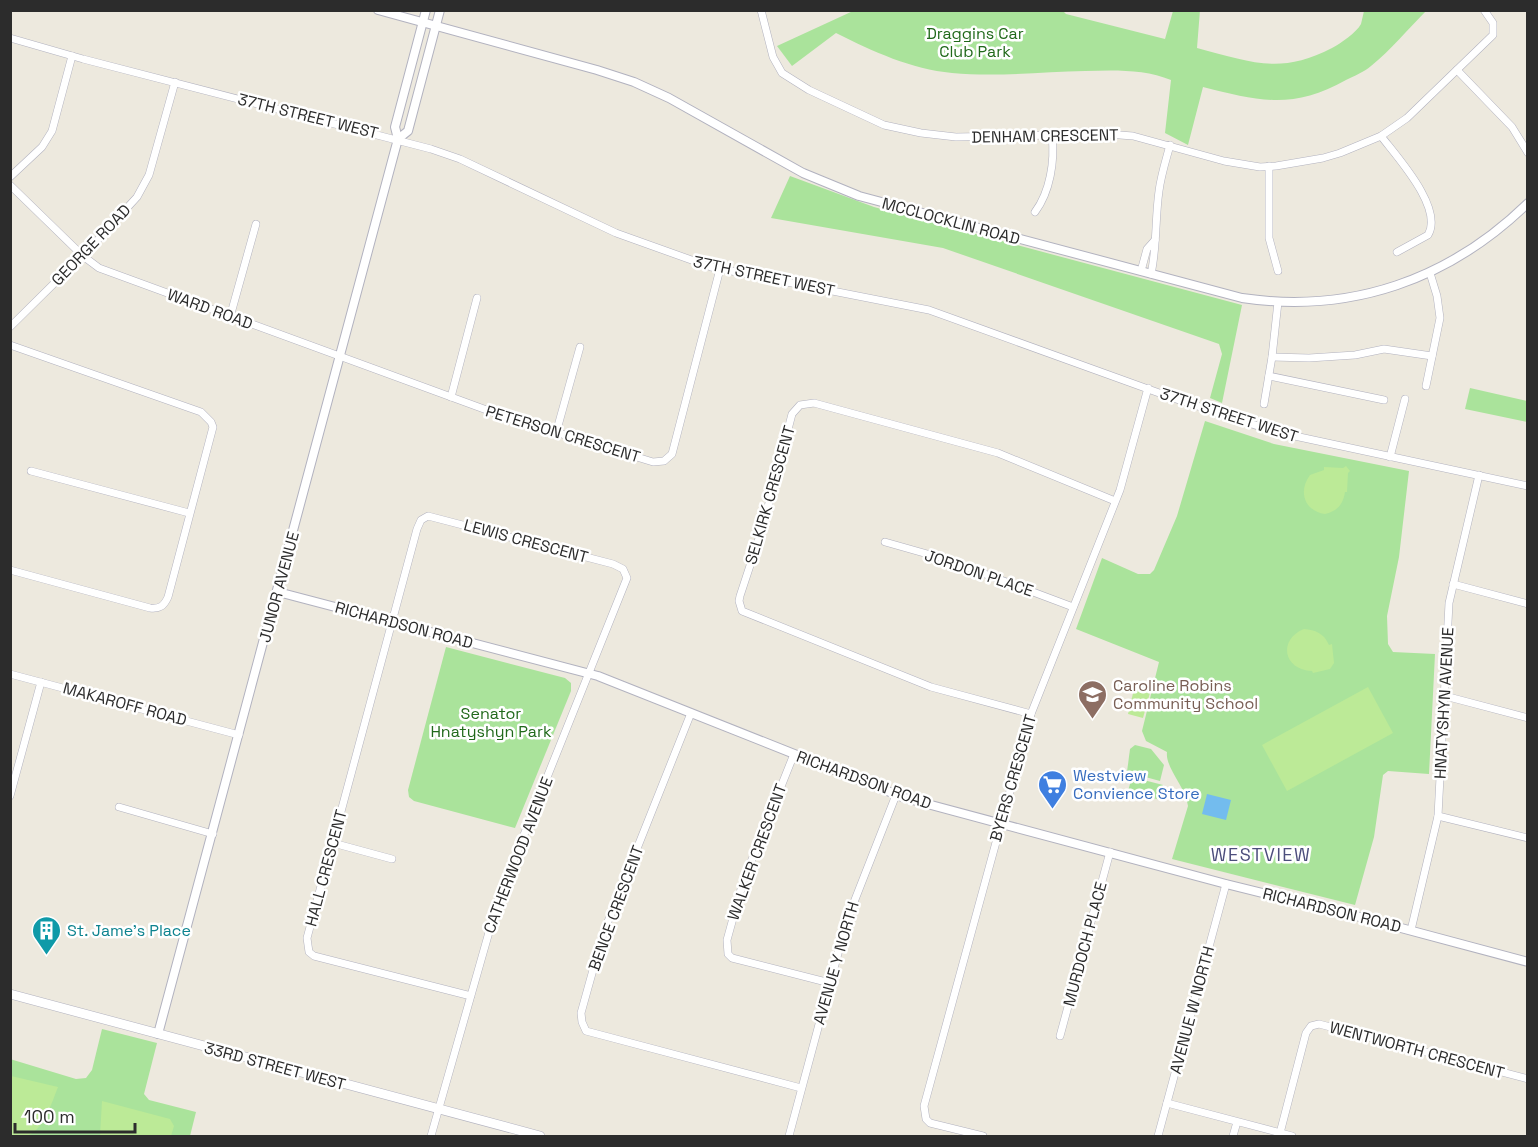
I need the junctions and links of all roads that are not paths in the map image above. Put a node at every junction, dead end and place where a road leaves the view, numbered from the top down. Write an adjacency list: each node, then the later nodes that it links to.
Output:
1 (378, 10): 6 (street, MCCLOCKLIN ROAD)
2 (426, 10): 6 (street, JUNOR AVENUE)
3 (440, 10): 7 (street, JUNOR AVENUE)
4 (761, 10): 12 (street, DENHAM CRESCENT)
5 (1484, 10): 10 (street, DENHAM CRESCENT)
6 (423, 23): 7 (street, MCCLOCKLIN ROAD); 14 (street, JUNOR AVENUE)
7 (435, 27): 14 (street, JUNOR AVENUE); 28 (street, MCCLOCKLIN ROAD)
8 (10, 38): 9 (street, 37TH STREET WEST)
9 (72, 56): 11 (street, 37TH STREET WEST); 18 (street)
10 (1457, 70): 13 (street, DENHAM CRESCENT); 16 (street)
11 (175, 82): 14 (street, 37TH STREET WEST); 25 (street, GEORGE ROAD)
12 (1052, 136): 15 (street, DENHAM CRESCENT); 21 (street)
13 (1381, 136): 17 (street, DENHAM CRESCENT); 24 (street)
14 (398, 140): 26 (street, 37TH STREET WEST); 38 (street, JUNOR AVENUE)
15 (1170, 145): 17 (street, DENHAM CRESCENT); 23 (street)
16 (1527, 153)
17 (1269, 166): 27 (street)
18 (10, 177)
19 (10, 184): 25 (street, WARD ROAD)
20 (1527, 203): 29 (street, MCCLOCKLIN ROAD)
21 (1035, 212)
22 (256, 224): 33 (street)
23 (1155, 240): 28 (street); 30 (street)
24 (1397, 252)
25 (83, 256): 33 (street, WARD ROAD); 34 (street, GEORGE ROAD)
26 (720, 269): 42 (street, 37TH STREET WEST); 47 (street, PETERSON CRESCENT)
27 (1278, 270)
28 (1141, 271): 30 (street, MCCLOCKLIN ROAD)
29 (1430, 273): 32 (street, MCCLOCKLIN ROAD); 37 (street)
30 (1151, 274): 32 (street, MCCLOCKLIN ROAD)
31 (477, 298): 43 (street)
32 (1278, 302): 39 (street)
33 (230, 316): 38 (street, WARD ROAD)
34 (10, 327)
35 (10, 345): 53 (street)
36 (580, 347): 47 (street)
37 (1432, 356): 39 (street); 41 (street)
38 (341, 357): 43 (street, PETERSON CRESCENT); 57 (street, JUNOR AVENUE)
39 (1272, 357): 40 (street)
40 (1269, 376): 45 (street); 46 (street)
41 (1426, 386)
42 (1148, 388): 48 (street, 37TH STREET WEST); 52 (street, BYERS CRESCENT)
43 (451, 397): 47 (street, PETERSON CRESCENT)
44 (1406, 399): 48 (street)
45 (1384, 400)
46 (1264, 404)
47 (556, 433)
48 (1390, 457): 50 (street, 37TH STREET WEST)
49 (31, 471): 53 (street)
50 (1479, 475): 51 (street, 37TH STREET WEST); 56 (street, HNATYSHYN AVENUE)
51 (1527, 486)
52 (1115, 501): 59 (street, BYERS CRESCENT); 66 (street, SELKIRK CRESCENT)
53 (189, 513): 55 (street)
54 (885, 542): 59 (street, JORDON PLACE)
55 (10, 570)
56 (1453, 584): 58 (street); 64 (street, HNATYSHYN AVENUE)
57 (278, 592): 60 (street, RICHARDSON ROAD); 68 (street, JUNOR AVENUE)
58 (1527, 604)
59 (1073, 607): 66 (street, BYERS CRESCENT)
60 (393, 621): 62 (street, RICHARDSON ROAD); 62 (street, LEWIS CRESCENT); 77 (street, HALL CRESCENT)
61 (10, 674): 63 (street, MAKAROFF ROAD)
62 (589, 674): 65 (street, RICHARDSON ROAD); 85 (street, CATHERWOOD AVENUE)
63 (41, 682): 68 (street, MAKAROFF ROAD); 71 (street)
64 (1445, 696): 67 (street); 73 (street, HNATYSHYN AVENUE)
65 (691, 713): 69 (street, RICHARDSON ROAD); 89 (street, BENCE CRESCENT)
66 (1031, 714): 74 (street, BYERS CRESCENT)
67 (1527, 718)
68 (239, 735): 75 (street, JUNOR AVENUE)
69 (794, 754): 70 (street, RICHARDSON ROAD); 83 (street, WALKER CRESCENT)
70 (896, 795): 74 (street, RICHARDSON ROAD); 83 (street, AVENUE Y NORTH)
71 (10, 796)
72 (118, 807): 75 (street)
73 (1438, 816): 76 (street); 81 (street, HNATYSHYN AVENUE)
74 (1001, 824): 78 (street, RICHARDSON ROAD); 97 (street, BYERS CRESCENT)
75 (213, 834): 86 (street, JUNOR AVENUE)
76 (1527, 838)
77 (333, 843): 79 (street); 85 (street, HALL CRESCENT)
78 (1110, 852): 80 (street, RICHARDSON ROAD); 87 (street, MURDOCH PLACE)
79 (392, 859)
80 (1226, 884): 81 (street, RICHARDSON ROAD); 90 (street, AVENUE W NORTH)
81 (1411, 930): 82 (street, RICHARDSON ROAD)
82 (1527, 962)
83 (830, 983): 89 (street, AVENUE Y NORTH)
84 (10, 994): 86 (main road, 33RD STREET WEST)
85 (471, 996): 91 (street, CATHERWOOD AVENUE)
86 (158, 1034): 91 (main road, 33RD STREET WEST)
87 (1060, 1036)
88 (1527, 1079): 93 (street, WENTWORTH CRESCENT)
89 (801, 1088): 96 (street, AVENUE Y NORTH)
90 (1167, 1103): 92 (street); 98 (street, AVENUE W NORTH)
91 (440, 1110): 94 (street, CATHERWOOD AVENUE); 95 (main road, 33RD STREET WEST)
92 (1237, 1122): 93 (street); 99 (street)
93 (1280, 1133): 100 (street)
94 (431, 1137)
95 (540, 1137)
96 (789, 1137)
97 (983, 1137)
98 (1158, 1137)
99 (1233, 1137)
100 (1292, 1137)

